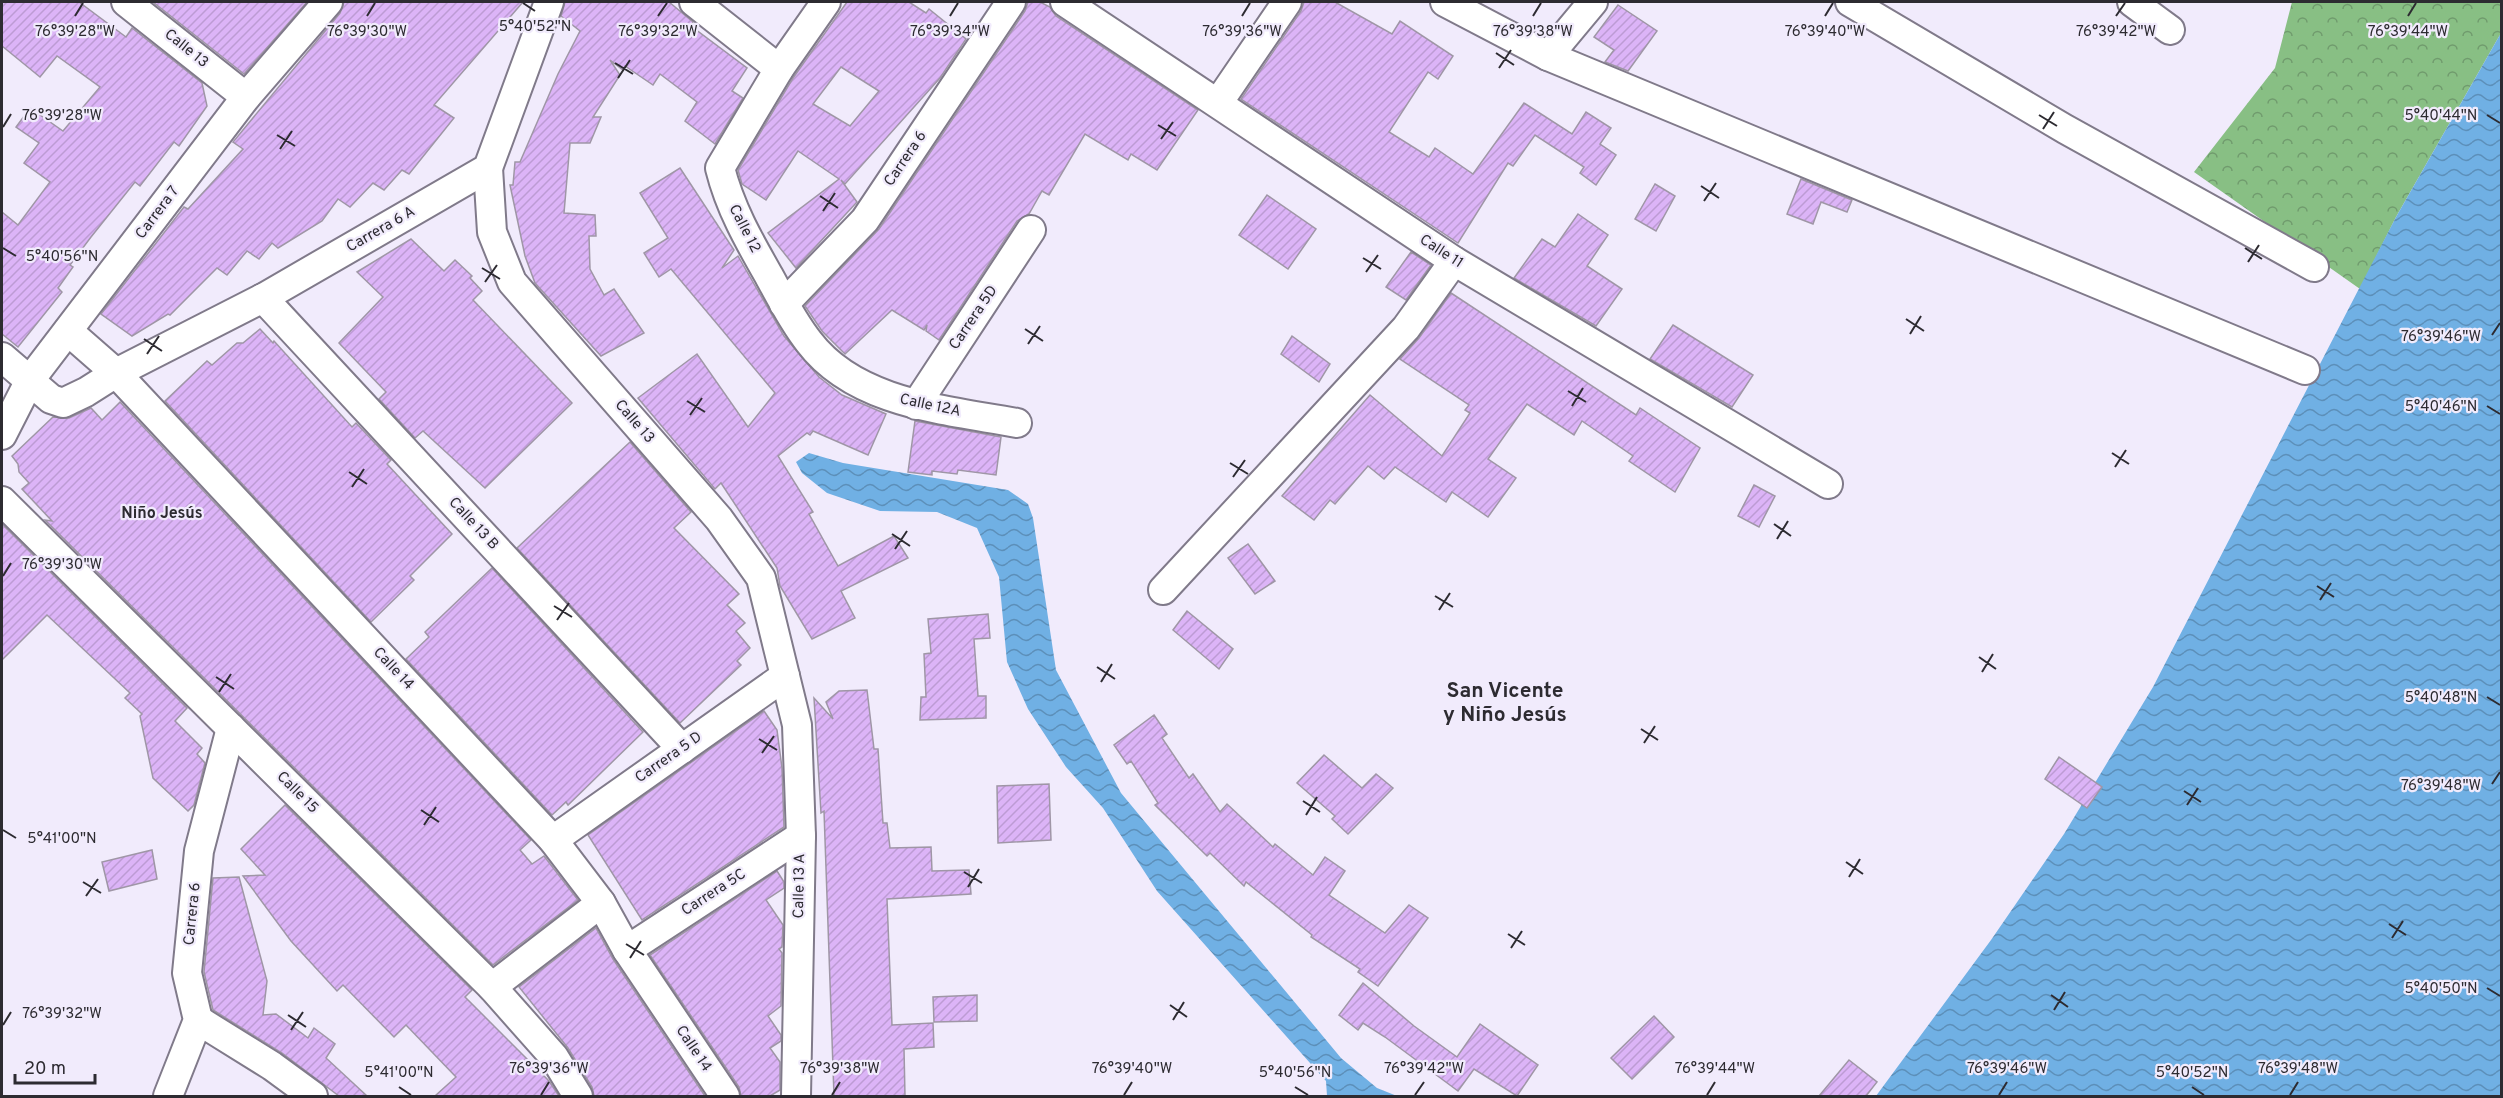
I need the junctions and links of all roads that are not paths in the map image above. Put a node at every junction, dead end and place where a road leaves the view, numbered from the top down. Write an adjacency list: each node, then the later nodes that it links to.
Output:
1 (126, 2): 16 (street, Calle 13)
2 (328, 2): 16 (street, Carrera 7)
3 (549, 2): 18 (street)
4 (694, 2): 15 (street)
5 (826, 2): 15 (street, Calle 12)
6 (1011, 2): 23 (street, Carrera 6)
7 (1065, 2): 17 (street, Calle 11)
8 (1287, 2): 17 (street)
9 (1445, 2): 14 (street)
10 (1593, 2): 14 (street)
11 (1850, 2): 21 (street)
12 (2132, 2): 13 (street)
13 (2170, 30)
14 (1548, 56): 26 (street)
15 (779, 69): 23 (street, Calle 12)
16 (246, 97): 24 (street, Carrera 7)
17 (1218, 103): 20 (street, Calle 11)
18 (488, 168): 22 (street, Carrera 6 A); 36 (street, Calle 13)
19 (1031, 230): 30 (street, Carrera 5D)
20 (1454, 261): 33 (street, Calle 11); 35 (street)
21 (2314, 267)
22 (263, 298): 27 (street, Carrera 6 A); 38 (street, Calle 13 B)
23 (784, 303): 28 (street, Calle 12)
24 (68, 331): 27 (street, Calle 14); 29 (street, Carrera 7)
25 (2, 357): 29 (street)
26 (2306, 370)
27 (116, 373): 29 (street); 40 (street, Calle 14)
28 (847, 376): 30 (street, Calle 12A)
29 (30, 380): 32 (street, Carrera 7)
30 (916, 405): 31 (street, Calle 12A)
31 (1017, 423)
32 (2, 435)
33 (1827, 484)
34 (2, 501): 37 (street, Calle 15)
35 (1163, 590)
36 (785, 676): 38 (street, Carrera 5 D); 39 (street, Calle 13 A)
37 (231, 728): 43 (street, Calle 15); 44 (street, Carrera 6)
38 (682, 749): 40 (street, Carrera 5 D)
39 (801, 836): 42 (street, Carrera 5C); 49 (street, Calle 13 A)
40 (553, 840): 41 (street, Calle 14)
41 (601, 903): 42 (street, Calle 14); 43 (street)
42 (627, 950): 48 (street, Calle 14)
43 (492, 987): 47 (street, Calle 15)
44 (198, 1020): 45 (street); 46 (street)
45 (168, 1096)
46 (313, 1096)
47 (578, 1096)
48 (725, 1096)
49 (796, 1096)

